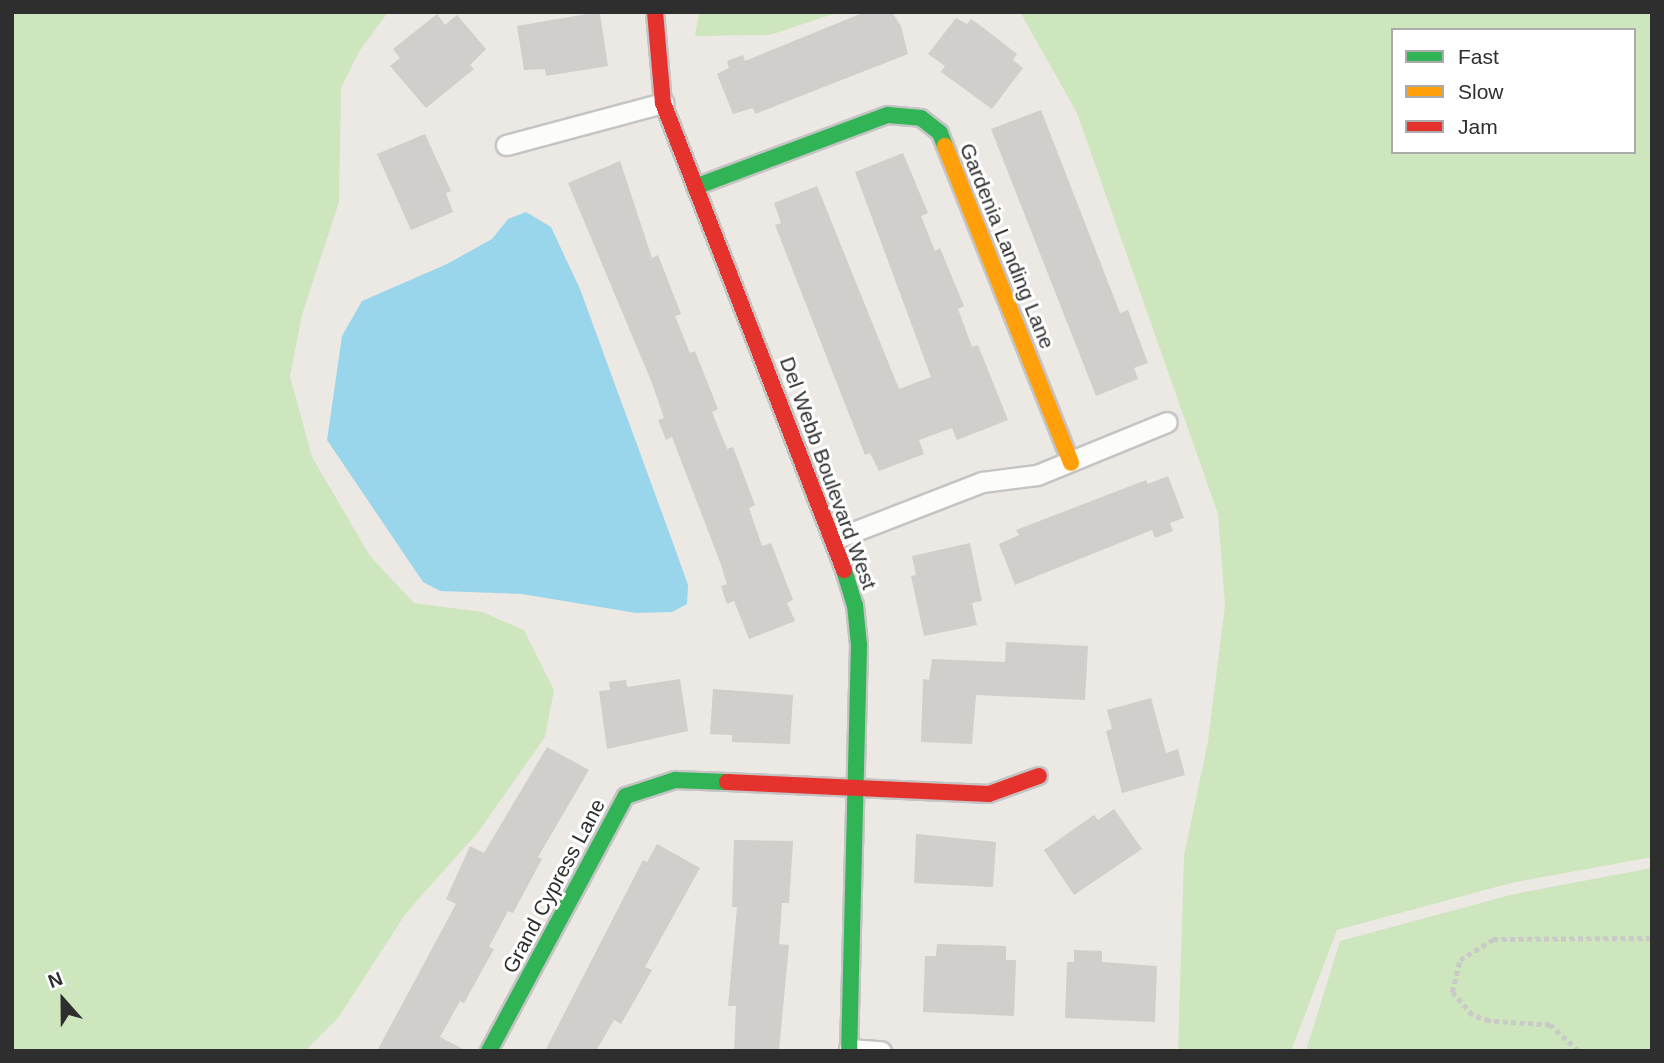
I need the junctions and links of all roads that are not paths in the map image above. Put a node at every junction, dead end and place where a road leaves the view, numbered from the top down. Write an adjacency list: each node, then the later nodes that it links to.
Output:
1 (655, 12): 2 (street, Del Webb Boulevard West)
2 (663, 103): 3 (street); 4 (street, Del Webb Boulevard West)
3 (506, 145)
4 (695, 187): 6 (street, Gardenia Landing Lane); 7 (street, Del Webb Boulevard West)
5 (1167, 422): 6 (street)
6 (1071, 463): 7 (street)
7 (835, 540): 9 (street, Del Webb Boulevard West)
8 (1039, 776): 9 (street, Grand Cypress Lane)
9 (854, 792): 10 (street, Del Webb Boulevard West); 11 (street, Grand Cypress Lane)
10 (849, 1050): 12 (street)
11 (489, 1051)
12 (881, 1051)

